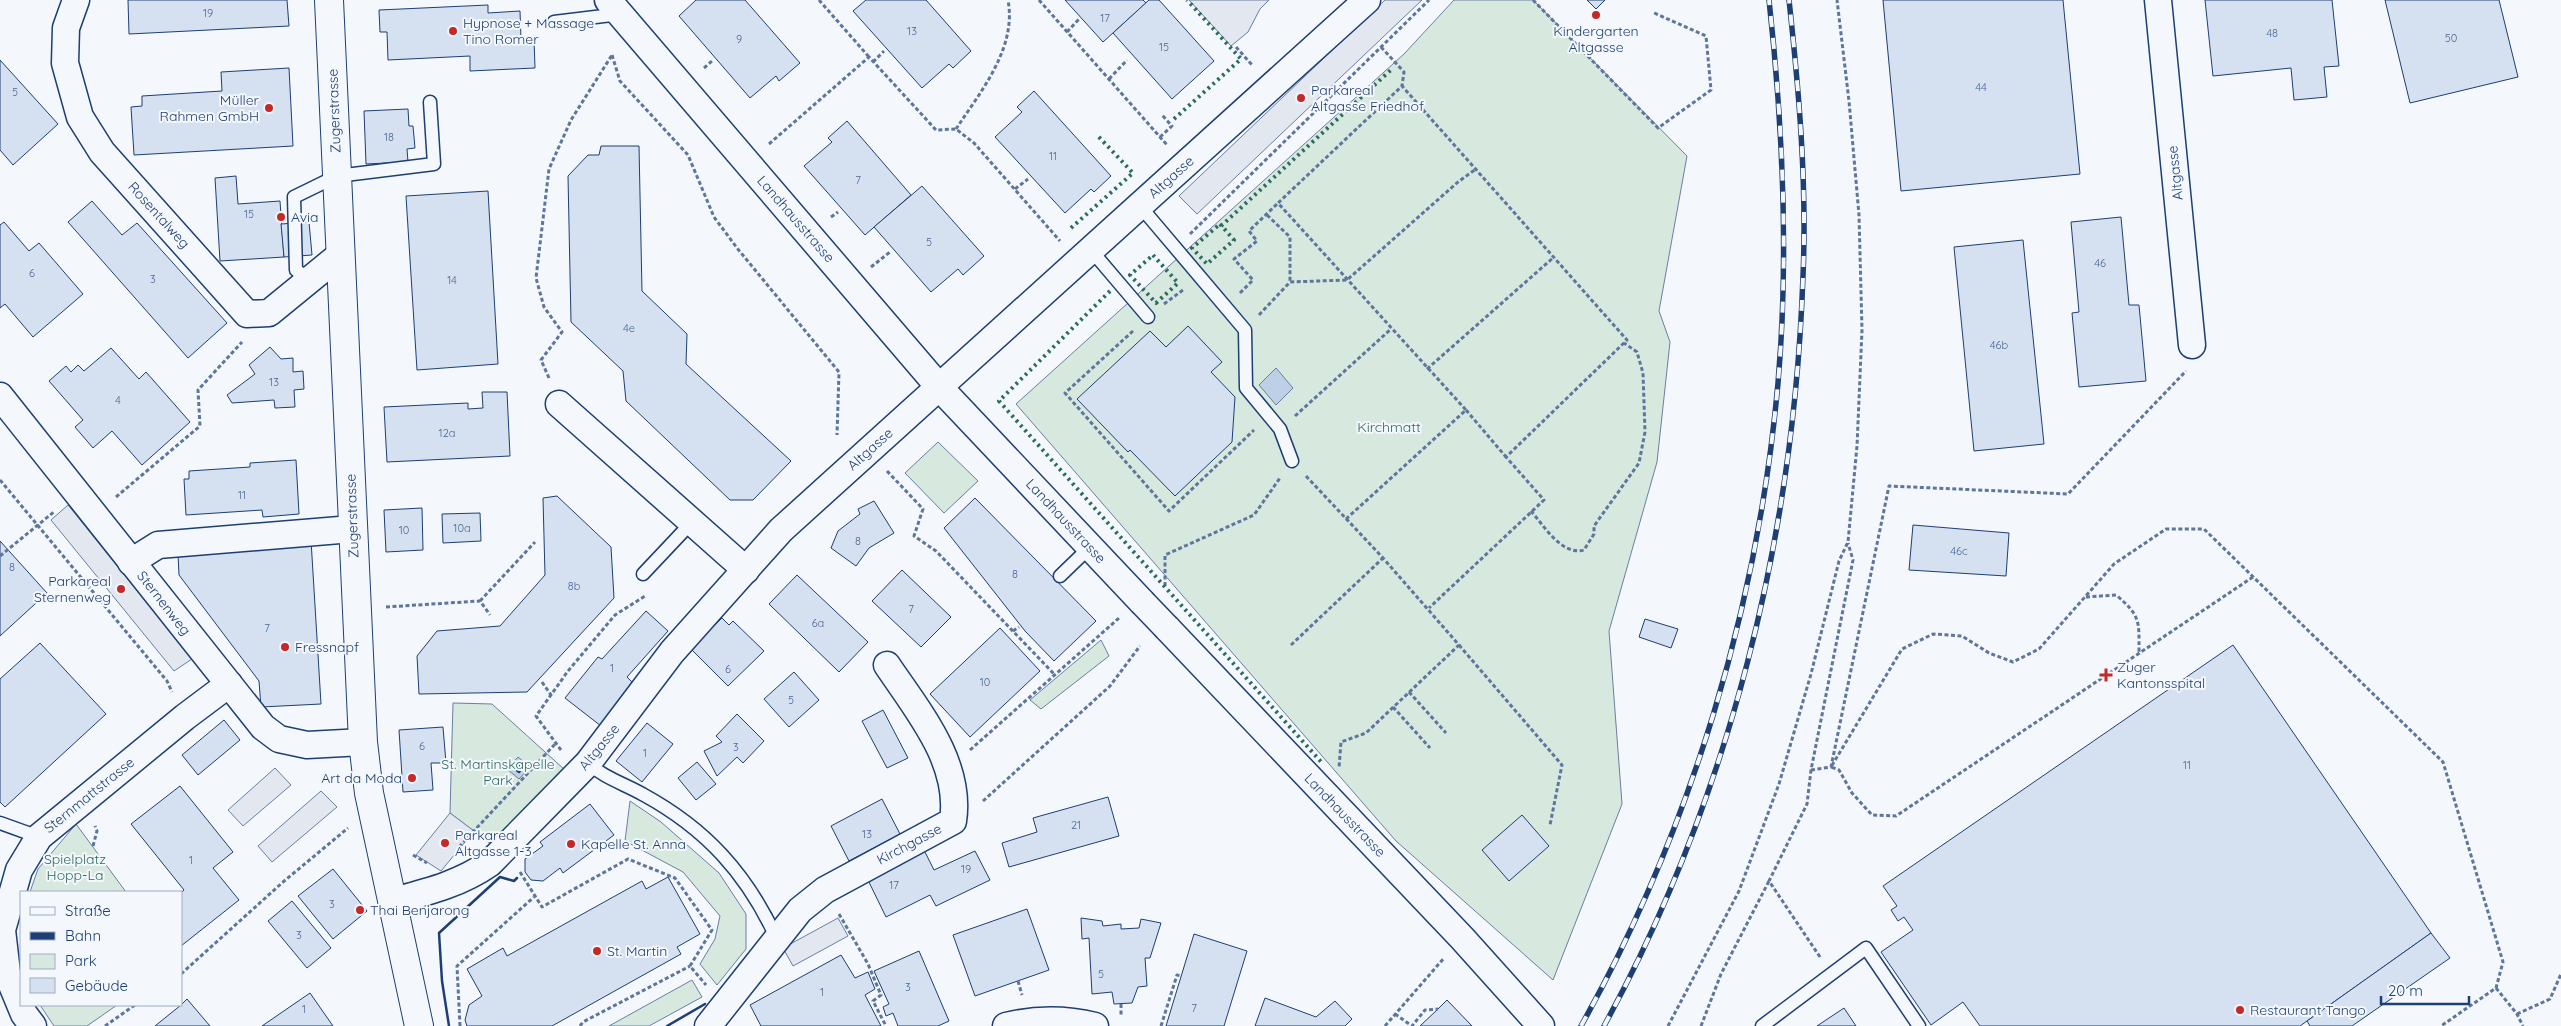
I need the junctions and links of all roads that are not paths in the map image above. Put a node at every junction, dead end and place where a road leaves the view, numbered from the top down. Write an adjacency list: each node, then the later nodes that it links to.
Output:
1 (76, 0): 12 (street, Rosentalweg)
2 (329, 0): 8 (street, Zugerstrasse)
3 (1367, 0): 9 (street, Altgasse)
4 (2158, 0): 14 (street, Altgasse)
5 (624, 11): 6 (lane); 15 (street, Landhausstrasse)
6 (554, 22)
7 (430, 102): 8 (lane)
8 (337, 176): 11 (street, Zugerstrasse); 12 (lane)
9 (1140, 206): 10 (street, Altgasse); 18 (lane)
10 (1091, 250): 13 (lane); 15 (street, Altgasse)
11 (340, 256): 12 (street); 20 (street, Zugerstrasse)
12 (310, 280)
13 (1148, 317)
14 (2192, 345)
15 (940, 388): 21 (street, Landhausstrasse); 23 (street, Altgasse)
16 (0, 396): 22 (street, Sternenweg)
17 (559, 404): 19 (street)
18 (1292, 461)
19 (692, 522): 23 (street); 24 (lane)
20 (352, 529): 22 (street); 28 (street, Zugerstrasse)
21 (1090, 547): 25 (lane); 41 (street, Landhausstrasse, bridge)
22 (132, 562): 27 (street, Sternenweg)
23 (746, 570): 29 (street, Altgasse)
24 (643, 574)
25 (1060, 576)
26 (887, 665): 33 (street, Kirchgasse)
27 (229, 684): 28 (street, Sternenweg); 31 (street, Sternmattstrasse)
28 (363, 742): 32 (street, Zugerstrasse)
29 (583, 768): 32 (street, Altgasse); 33 (lane)
30 (0, 823): 31 (lane)
31 (39, 837): 34 (street, Sternmattstrasse)
32 (392, 900): 38 (street, Zugerstrasse)
33 (776, 937): 36 (street, Kirchgasse)
34 (20, 1004)
35 (21, 1006): 37 (street, Sternmattstrasse)
36 (715, 1016)
37 (33, 1026)
38 (419, 1026)
39 (1006, 1026): 40 (street)
40 (1095, 1026)
41 (1541, 1026)
42 (1762, 1026): 43 (lane)
43 (1919, 1026)

